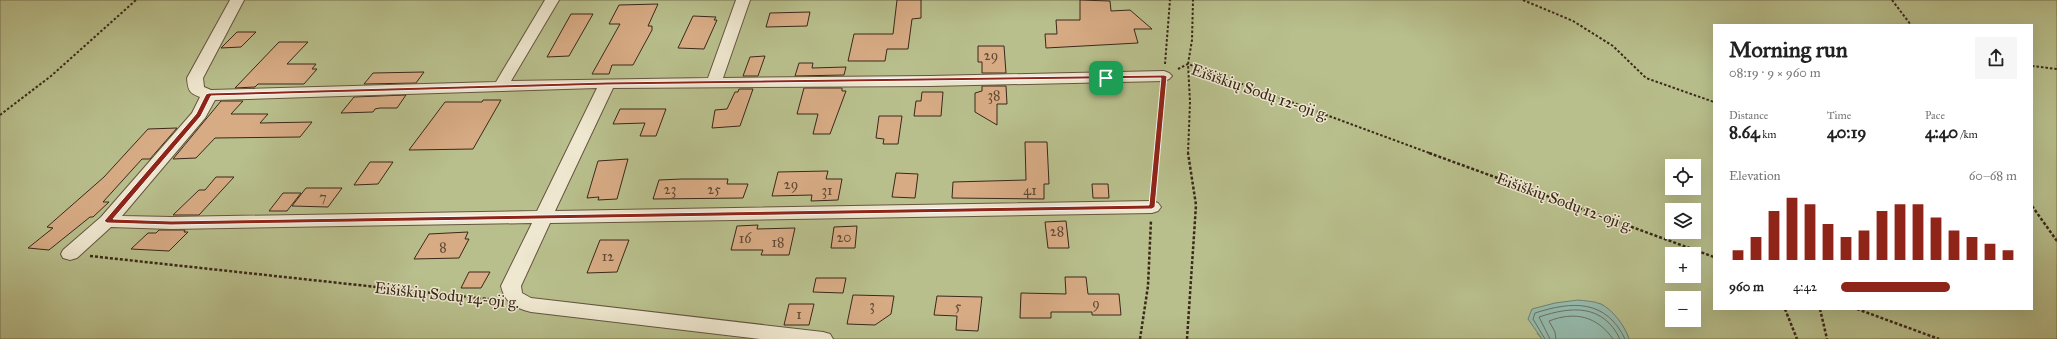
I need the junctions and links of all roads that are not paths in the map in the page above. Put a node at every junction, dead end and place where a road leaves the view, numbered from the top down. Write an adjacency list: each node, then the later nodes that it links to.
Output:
1 (237, 0): 8 (street)
2 (552, 0): 7 (street)
3 (743, 0): 5 (street)
4 (1164, 76): 5 (street)
5 (714, 82): 6 (street)
6 (607, 83): 7 (street); 10 (street)
7 (501, 86): 8 (street)
8 (209, 94): 11 (street)
9 (1152, 207): 10 (street)
10 (542, 218): 11 (street); 13 (street, Eišiškių Sodų 14-oji g.)
11 (107, 221): 12 (street)
12 (70, 254)
13 (823, 339)

